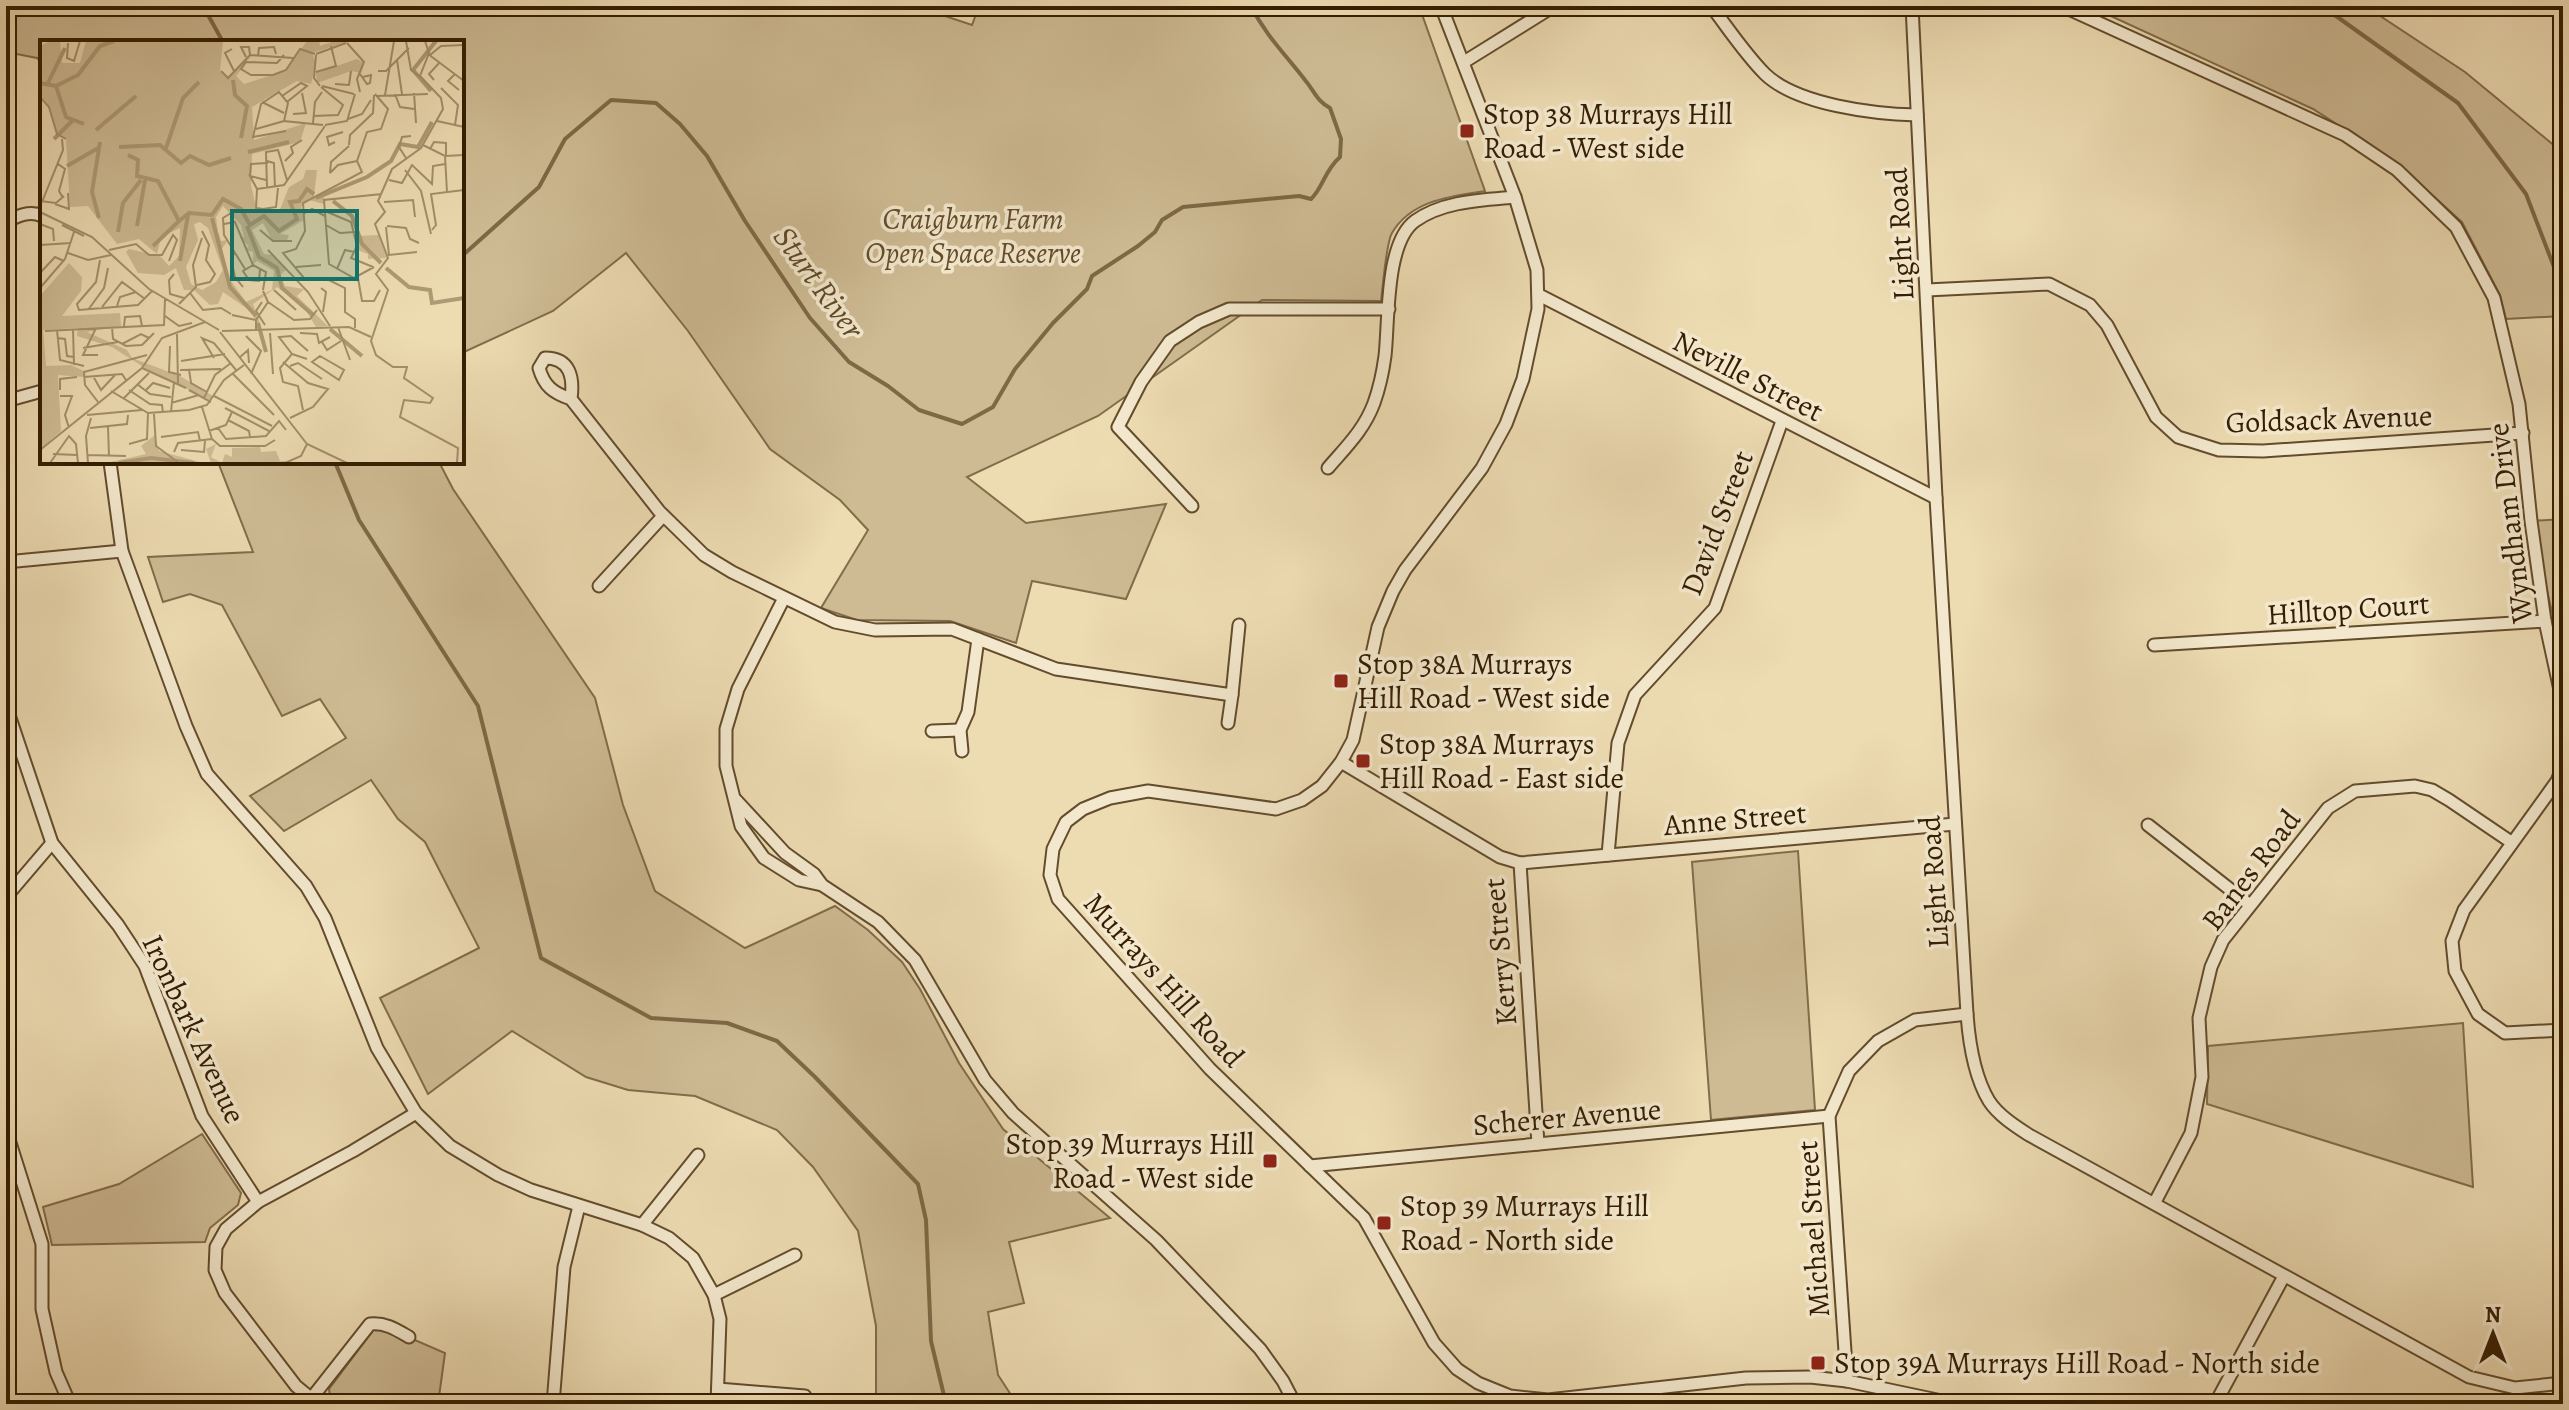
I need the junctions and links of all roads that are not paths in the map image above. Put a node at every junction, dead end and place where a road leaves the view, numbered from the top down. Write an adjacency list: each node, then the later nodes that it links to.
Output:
1 (1441, 6): 6 (street, Murrays Hill Road)
2 (1554, 6): 6 (street)
3 (1711, 6): 7 (street)
4 (1912, 6): 7 (street, Light Road)
5 (2062, 6): 18 (street, Wyndham Drive)
6 (1464, 62): 8 (street, Murrays Hill Road)
7 (1917, 115): 11 (street, Light Road)
8 (1515, 197): 12 (street, Murrays Hill Road); 13 (street)
9 (40, 215): 10 (street)
10 (6, 222)
11 (1927, 290): 18 (street, Goldsack Avenue); 21 (street, Light Road)
12 (1539, 295): 17 (street, Neville Street); 39 (street, Murrays Hill Road)
13 (1389, 309): 20 (street); 22 (street)
14 (40, 392): 16 (street)
15 (571, 399): 23 (street)
16 (6, 401)
17 (1782, 421): 21 (street, Neville Street); 46 (street, David Street)
18 (2523, 433): 28 (street, Wyndham Drive)
19 (110, 464): 24 (street)
20 (1328, 468)
21 (1936, 498): 42 (street, Light Road)
22 (1192, 506)
23 (663, 516): 26 (street); 27 (street)
24 (122, 551): 25 (street); 53 (street)
25 (6, 562)
26 (599, 586)
27 (784, 598): 30 (street); 41 (street)
28 (2545, 621): 31 (street, Hilltop Court); 33 (street, Wyndham Drive)
29 (1239, 625): 32 (street)
30 (978, 639): 32 (street); 36 (street)
31 (2154, 645)
32 (1232, 695): 35 (street)
33 (2563, 704)
34 (6, 706): 45 (street, Ironbark Avenue)
35 (1228, 723)
36 (960, 730): 37 (street); 38 (street)
37 (932, 731)
38 (962, 751)
39 (1341, 762): 47 (street, Kerry Street); 58 (street, Murrays Hill Road)
40 (2563, 766): 44 (street)
41 (736, 800): 48 (street); 48 (street)
42 (1955, 824): 46 (street, Anne Street); 51 (street, Light Road)
43 (2148, 825): 50 (street)
44 (2511, 842): 50 (street, Banes Road); 52 (street)
45 (52, 843): 49 (street); 59 (street, Ironbark Avenue)
46 (1608, 855): 47 (street, Anne Street)
47 (1520, 863): 56 (street, Kerry Street)
48 (822, 885): 75 (street)
49 (6, 897)
50 (2250, 905): 60 (street, Banes Road)
51 (1967, 1014): 54 (street, Michael Street); 60 (street, Light Road)
52 (2563, 1030)
53 (416, 1113): 59 (street); 61 (street)
54 (1829, 1116): 56 (street, Scherer Avenue); 67 (street, Michael Street)
55 (6, 1130): 72 (street)
56 (1538, 1144): 58 (street, Scherer Avenue)
57 (698, 1155): 62 (street)
58 (1310, 1166): 67 (street, Murrays Hill Road)
59 (258, 1202): 71 (street)
60 (2155, 1202): 64 (street, Light Road)
61 (579, 1206): 62 (street); 73 (street)
62 (642, 1225): 65 (street)
63 (795, 1255): 65 (street)
64 (2284, 1276): 68 (street, Light Road); 77 (street)
65 (714, 1295): 69 (street)
66 (409, 1337): 71 (street)
67 (1847, 1381): 76 (street, Murrays Hill Road)
68 (2563, 1383)
69 (718, 1389): 70 (street); 74 (street)
70 (805, 1396)
71 (314, 1402)
72 (70, 1404)
73 (553, 1404)
74 (717, 1404)
75 (1295, 1404)
76 (1956, 1404)
77 (2215, 1404)

